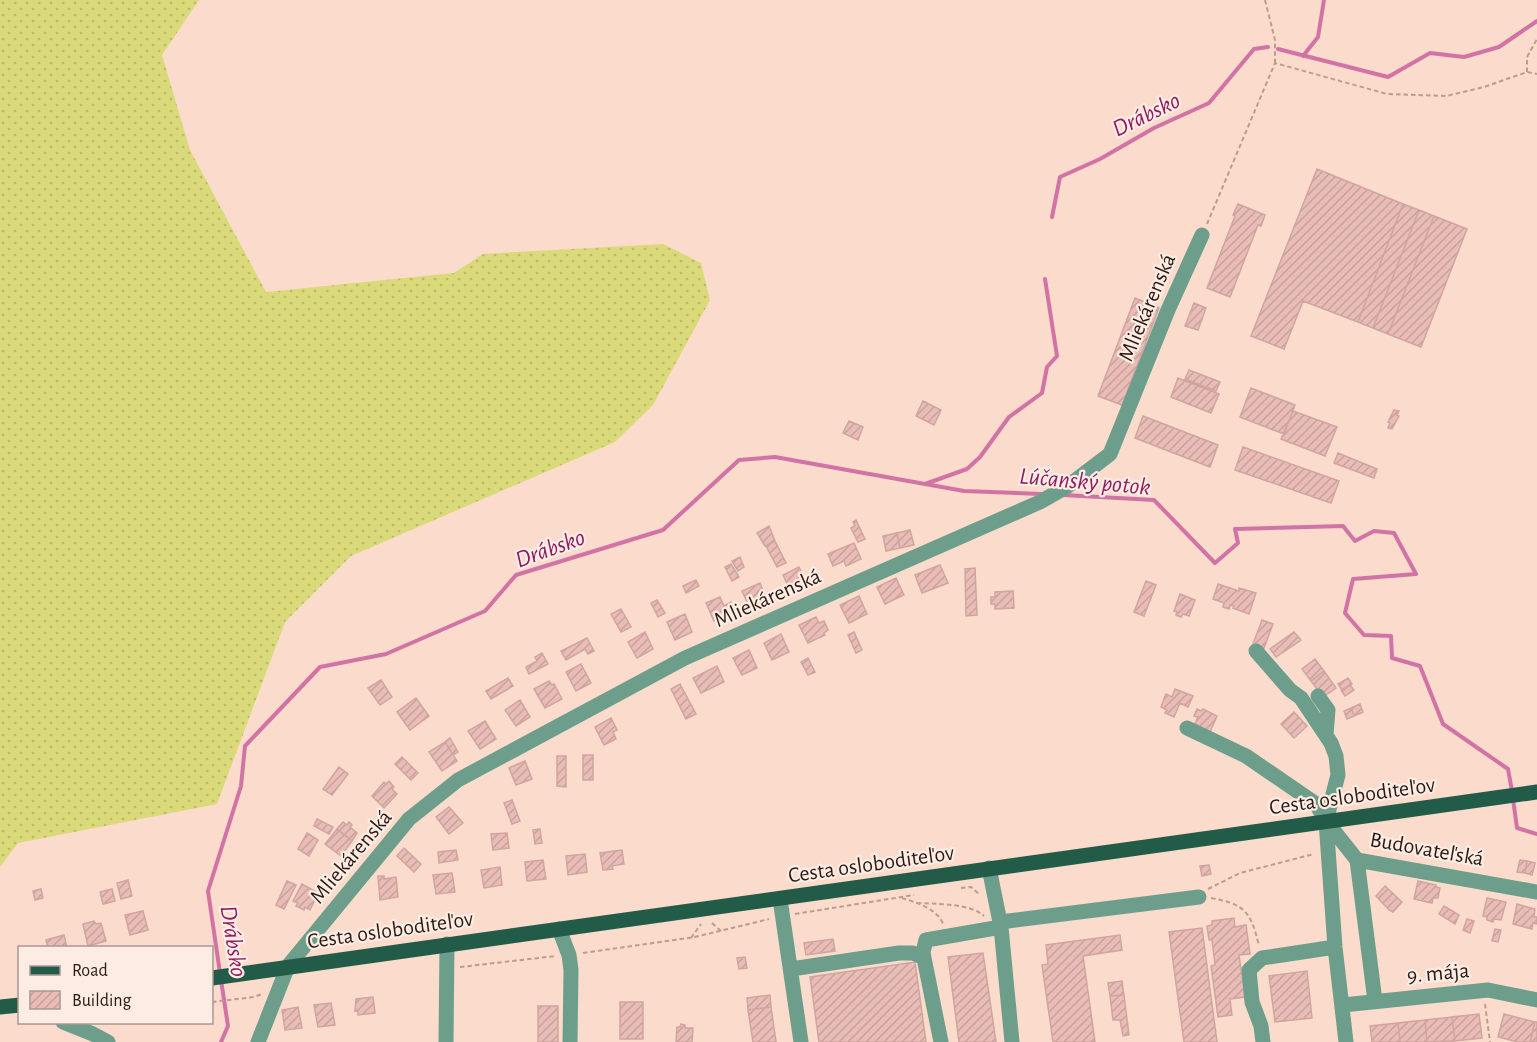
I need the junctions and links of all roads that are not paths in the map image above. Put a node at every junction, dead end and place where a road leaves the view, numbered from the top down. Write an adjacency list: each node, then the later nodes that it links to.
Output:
1 (1202, 235): 18 (street, Mliekárenská)
2 (1256, 651): 5 (street)
3 (1318, 696): 5 (street)
4 (1187, 728): 7 (street, Budovateľská)
5 (1326, 735): 7 (street)
6 (1537, 792): 7 (main road, Cesta osloboditeľov)
7 (1326, 821): 8 (street, Budovateľská); 9 (main road, Cesta osloboditeľov); 16 (street)
8 (1357, 860): 10 (street, Budovateľská); 21 (street)
9 (989, 868): 12 (main road, Cesta osloboditeľov); 13 (street)
10 (1537, 892)
11 (1199, 897): 13 (street)
12 (780, 899): 14 (main road, Cesta osloboditeľov); 19 (street)
13 (994, 921): 17 (street); 33 (street)
14 (559, 929): 15 (main road, Cesta osloboditeľov); 30 (street)
15 (447, 944): 18 (main road, Cesta osloboditeľov); 29 (street)
16 (1335, 947): 24 (street); 34 (street)
17 (924, 958): 19 (street); 32 (street)
18 (288, 966): 20 (main road, Cesta osloboditeľov); 28 (street, Mliekárenská)
19 (791, 969): 31 (street)
20 (213, 978)
21 (1375, 1000): 22 (street, 9. mája); 24 (street, 9. mája)
22 (1537, 1000)
23 (18, 1005): 25 (main road)
24 (1343, 1005): 35 (street)
25 (0, 1007)
26 (66, 1024): 27 (street)
27 (108, 1042)
28 (258, 1042)
29 (446, 1042)
30 (570, 1042)
31 (801, 1042)
32 (941, 1042)
33 (1012, 1042)
34 (1263, 1042)
35 (1346, 1042)

